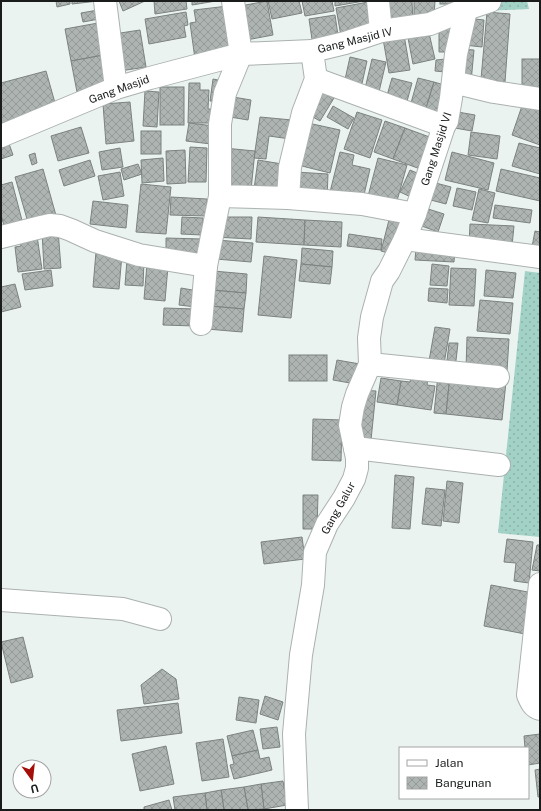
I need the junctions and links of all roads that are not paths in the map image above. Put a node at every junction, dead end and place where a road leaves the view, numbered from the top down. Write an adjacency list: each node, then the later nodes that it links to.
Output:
1 (105, 1): 11 (street)
2 (233, 1): 8 (street)
3 (378, 1): 6 (street)
4 (490, 1): 5 (street, Gang Masjid IV)
5 (467, 5): 6 (street, Gang Masjid IV); 10 (street, Gang Masjid VI)
6 (381, 31): 7 (street, Gang Masjid IV)
7 (312, 51): 8 (street, Gang Masjid IV); 9 (street)
8 (241, 54): 11 (street, Gang Masjid); 15 (street)
9 (316, 79): 13 (street); 16 (street)
10 (453, 82): 12 (street); 13 (street, Gang Masjid VI)
11 (116, 88): 14 (street, Gang Masjid)
12 (540, 99)
13 (444, 126): 17 (street, Gang Masjid VI)
14 (1, 136)
15 (220, 196): 16 (street); 21 (street)
16 (288, 198): 17 (street)
17 (415, 214): 19 (street, Gang Masjid VI)
18 (1, 237): 21 (street)
19 (405, 239): 20 (street); 23 (street, Gang Galur)
20 (540, 257)
21 (206, 266): 22 (street)
22 (201, 324)
23 (370, 364): 24 (street); 25 (street, Gang Galur)
24 (498, 377)
25 (355, 448): 26 (street); 31 (street, Gang Galur)
26 (499, 465)
27 (540, 584): 30 (street)
28 (1, 600): 29 (street)
29 (160, 619)
30 (540, 710)
31 (297, 810)

